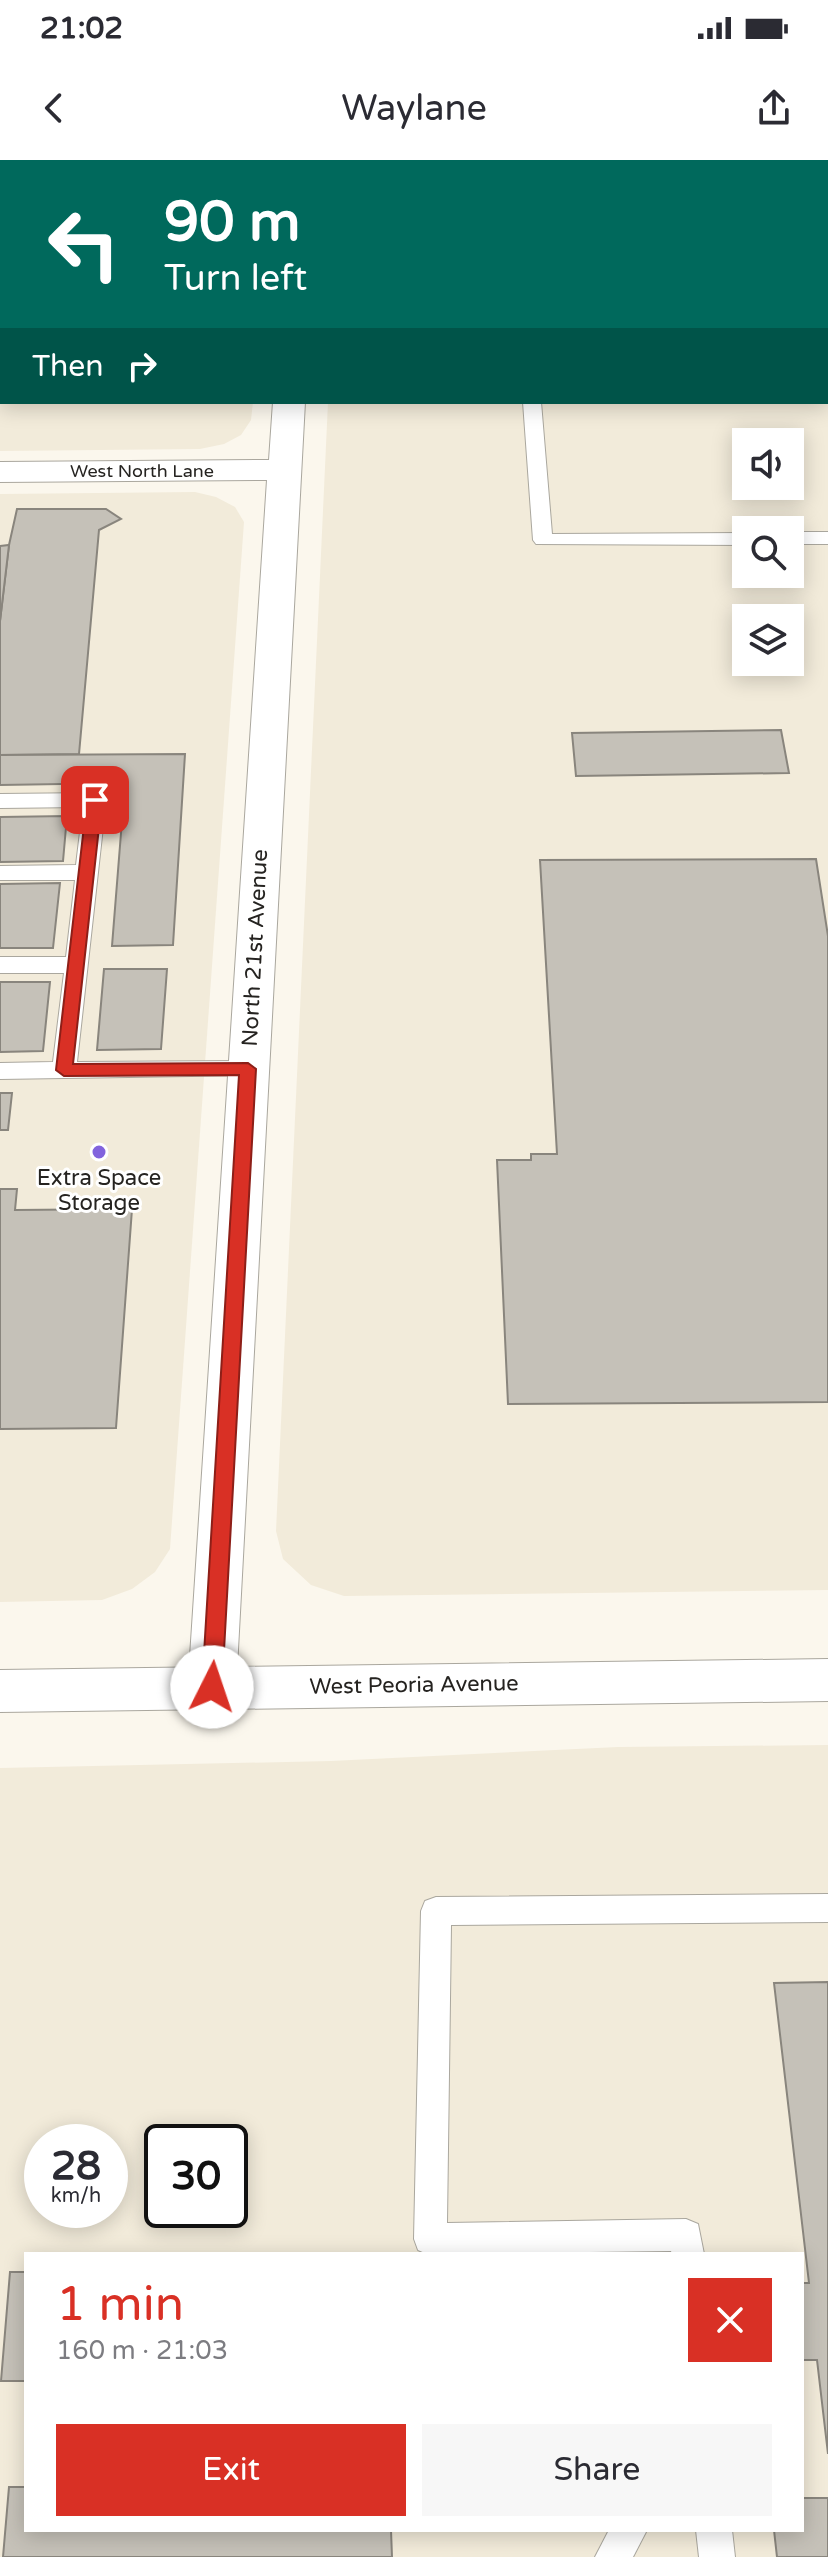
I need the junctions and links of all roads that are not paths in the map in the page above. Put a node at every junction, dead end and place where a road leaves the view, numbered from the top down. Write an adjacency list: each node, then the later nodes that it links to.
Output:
1 (289, 404): 3 (street, North 21st Avenue)
2 (532, 404): 7 (lane)
3 (283, 470): 4 (street, West North Lane); 13 (street, North 21st Avenue)
4 (0, 472)
5 (804, 538): 6 (lane)
6 (828, 538)
7 (732, 539)
8 (0, 801): 9 (lane)
9 (87, 872): 10 (lane); 12 (lane)
10 (0, 873)
11 (0, 965): 12 (lane)
12 (76, 965): 14 (lane)
13 (248, 1069): 14 (lane); 17 (street, North 21st Avenue)
14 (64, 1070): 15 (lane)
15 (0, 1071)
16 (828, 1680): 17 (street, West Peoria Avenue)
17 (212, 1687): 18 (street, West Peoria Avenue)
18 (0, 1691)
19 (828, 1908): 20 (lane)
20 (688, 2252)
21 (628, 2532): 23 (lane)
22 (714, 2532): 24 (lane)
23 (613, 2557)
24 (717, 2557)

